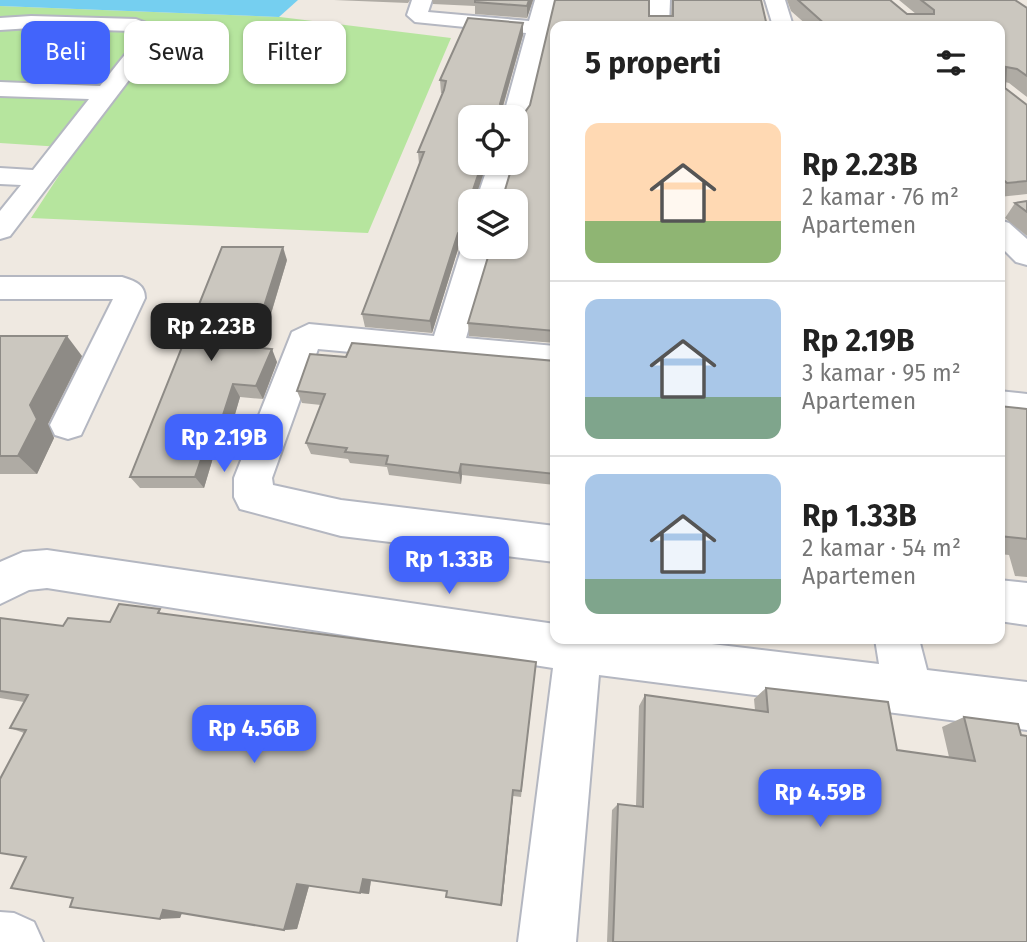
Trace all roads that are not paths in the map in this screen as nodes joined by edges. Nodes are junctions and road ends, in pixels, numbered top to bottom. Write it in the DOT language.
graph roads {
  1 [pos="422,0"];
  2 [pos="545,0"];
  3 [pos="660,0"];
  4 [pos="775,0"];
  5 [pos="659,21"];
  6 [pos="781,21"];
  7 [pos="538,28"];
  8 [pos="5,32"];
  9 [pos="528,75"];
  10 [pos="550,76"];
  11 [pos="0,89"];
  12 [pos="106,93"];
  13 [pos="519,105"];
  14 [pos="0,176"];
  15 [pos="41,178"];
  16 [pos="1005,220"];
  17 [pos="0,230"];
  18 [pos="1027,255"];
  19 [pos="473,259"];
  20 [pos="0,288"];
  21 [pos="447,348"];
  22 [pos="550,358"];
  23 [pos="1005,406"];
  24 [pos="1027,408"];
  25 [pos="68,425"];
  26 [pos="550,543"];
  27 [pos="0,584"];
  28 [pos="1005,601"];
  29 [pos="1027,604"];
  30 [pos="898,644"];
  31 [pos="578,650"];
  32 [pos="908,691"];
  33 [pos="1027,706"];
  34 [pos="0,941"];
  35 [pos="14,942"];
  36 [pos="547,942"];
  1 -- 7 [label="street"];
  2 -- 7 [label="street"];
  3 -- 5 [label="street"];
  4 -- 6 [label="street"];
  7 -- 9 [label="street"];
  8 -- 12 [label="street"];
  9 -- 10 [label="street"];
  9 -- 13 [label="street"];
  11 -- 12 [label="street"];
  12 -- 15 [label="street"];
  14 -- 15 [label="street"];
  15 -- 17 [label="street"];
  16 -- 18 [label="street"];
  19 -- 21 [label="street"];
  20 -- 25 [label="street"];
  21 -- 22 [label="street"];
  21 -- 26 [label="street"];
  23 -- 24 [label="street"];
  27 -- 31 [label="street"];
  28 -- 29 [label="street"];
  30 -- 32 [label="street"];
  31 -- 32 [label="street"];
  31 -- 36 [label="street"];
  32 -- 33 [label="street"];
  34 -- 35 [label="street"];
}
